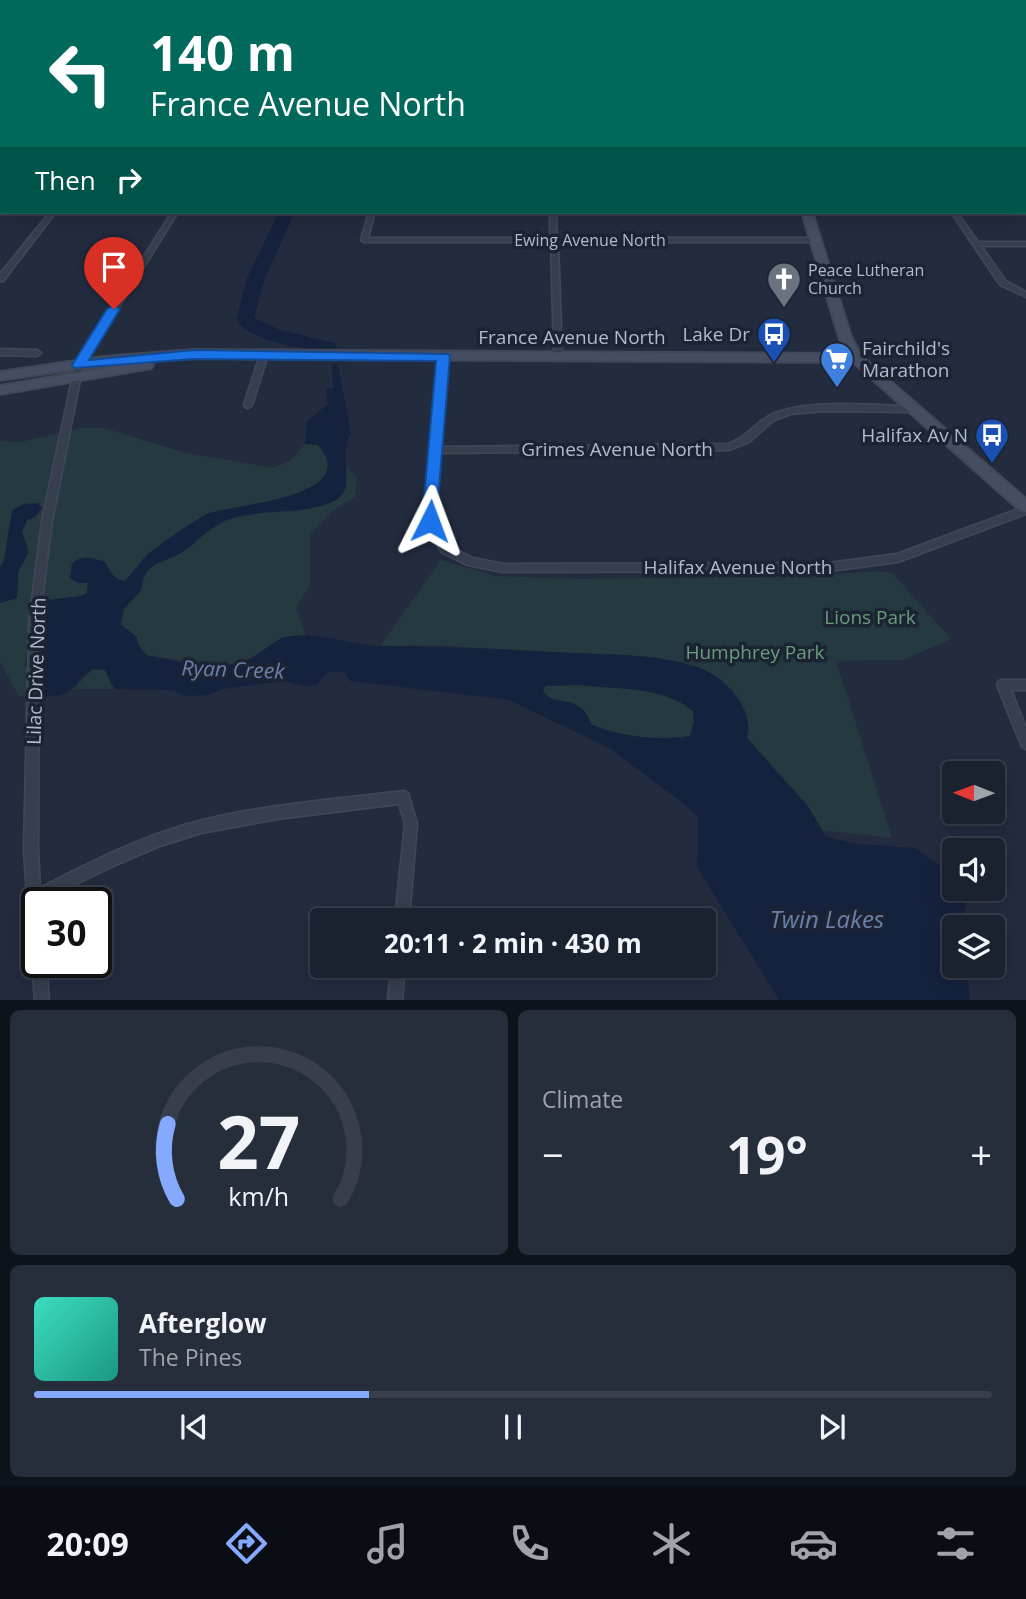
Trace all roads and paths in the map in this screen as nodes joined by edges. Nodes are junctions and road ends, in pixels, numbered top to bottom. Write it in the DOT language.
graph roads {
  1 [pos="52,214"];
  2 [pos="174,214"];
  3 [pos="371,214"];
  4 [pos="553,214"];
  5 [pos="808,214"];
  6 [pos="955,214"];
  7 [pos="554,240"];
  8 [pos="816,240"];
  9 [pos="977,244"];
  10 [pos="1026,244"];
  11 [pos="0,279"];
  12 [pos="1026,295"];
  13 [pos="0,352"];
  14 [pos="37,353"];
  15 [pos="264,355"];
  16 [pos="443,356"];
  17 [pos="558,356"];
  18 [pos="856,358"];
  19 [pos="77,371"];
  20 [pos="0,376"];
  21 [pos="0,390"];
  22 [pos="248,405"];
  23 [pos="913,410"];
  24 [pos="436,450"];
  25 [pos="1026,509"];
  26 [pos="1026,685"];
  27 [pos="1026,743"];
  28 [pos="33,887"];
  29 [pos="56,887"];
  30 [pos="403,908"];
  31 [pos="40,978"];
  32 [pos="397,978"];
  33 [pos="42,1000"];
  34 [pos="395,1000"];
  1 -- 11 [label="street"];
  2 -- 19 [label="street"];
  3 -- 7 [label="street, Ewing Avenue North"];
  4 -- 7 [label="street"];
  5 -- 8 [label="street"];
  6 -- 9 [label="street"];
  7 -- 8 [label="street, Ewing Avenue North"];
  7 -- 17 [label="street"];
  8 -- 18 [label="street"];
  9 -- 10 [label="street"];
  9 -- 12 [label="street"];
  13 -- 14 [label="street"];
  15 -- 16 [label="street, France Avenue North"];
  15 -- 19 [label="street, France Avenue North"];
  15 -- 22 [label="street"];
  16 -- 17 [label="street, France Avenue North"];
  16 -- 24 [label="street"];
  17 -- 18 [label="street, France Avenue North"];
  18 -- 23 [label="street"];
  19 -- 20 [label="street, France Avenue North"];
  19 -- 21 [label="street, France Avenue North"];
  19 -- 28 [label="street, Lilac Drive North"];
  23 -- 24 [label="street, Grimes Avenue North"];
  23 -- 25 [label="street"];
  24 -- 25 [label="street, Halifax Avenue North"];
  26 -- 27 [label="street"];
  29 -- 30 [label="street"];
  31 -- 33 [label="street"];
  32 -- 34 [label="street"];
}
